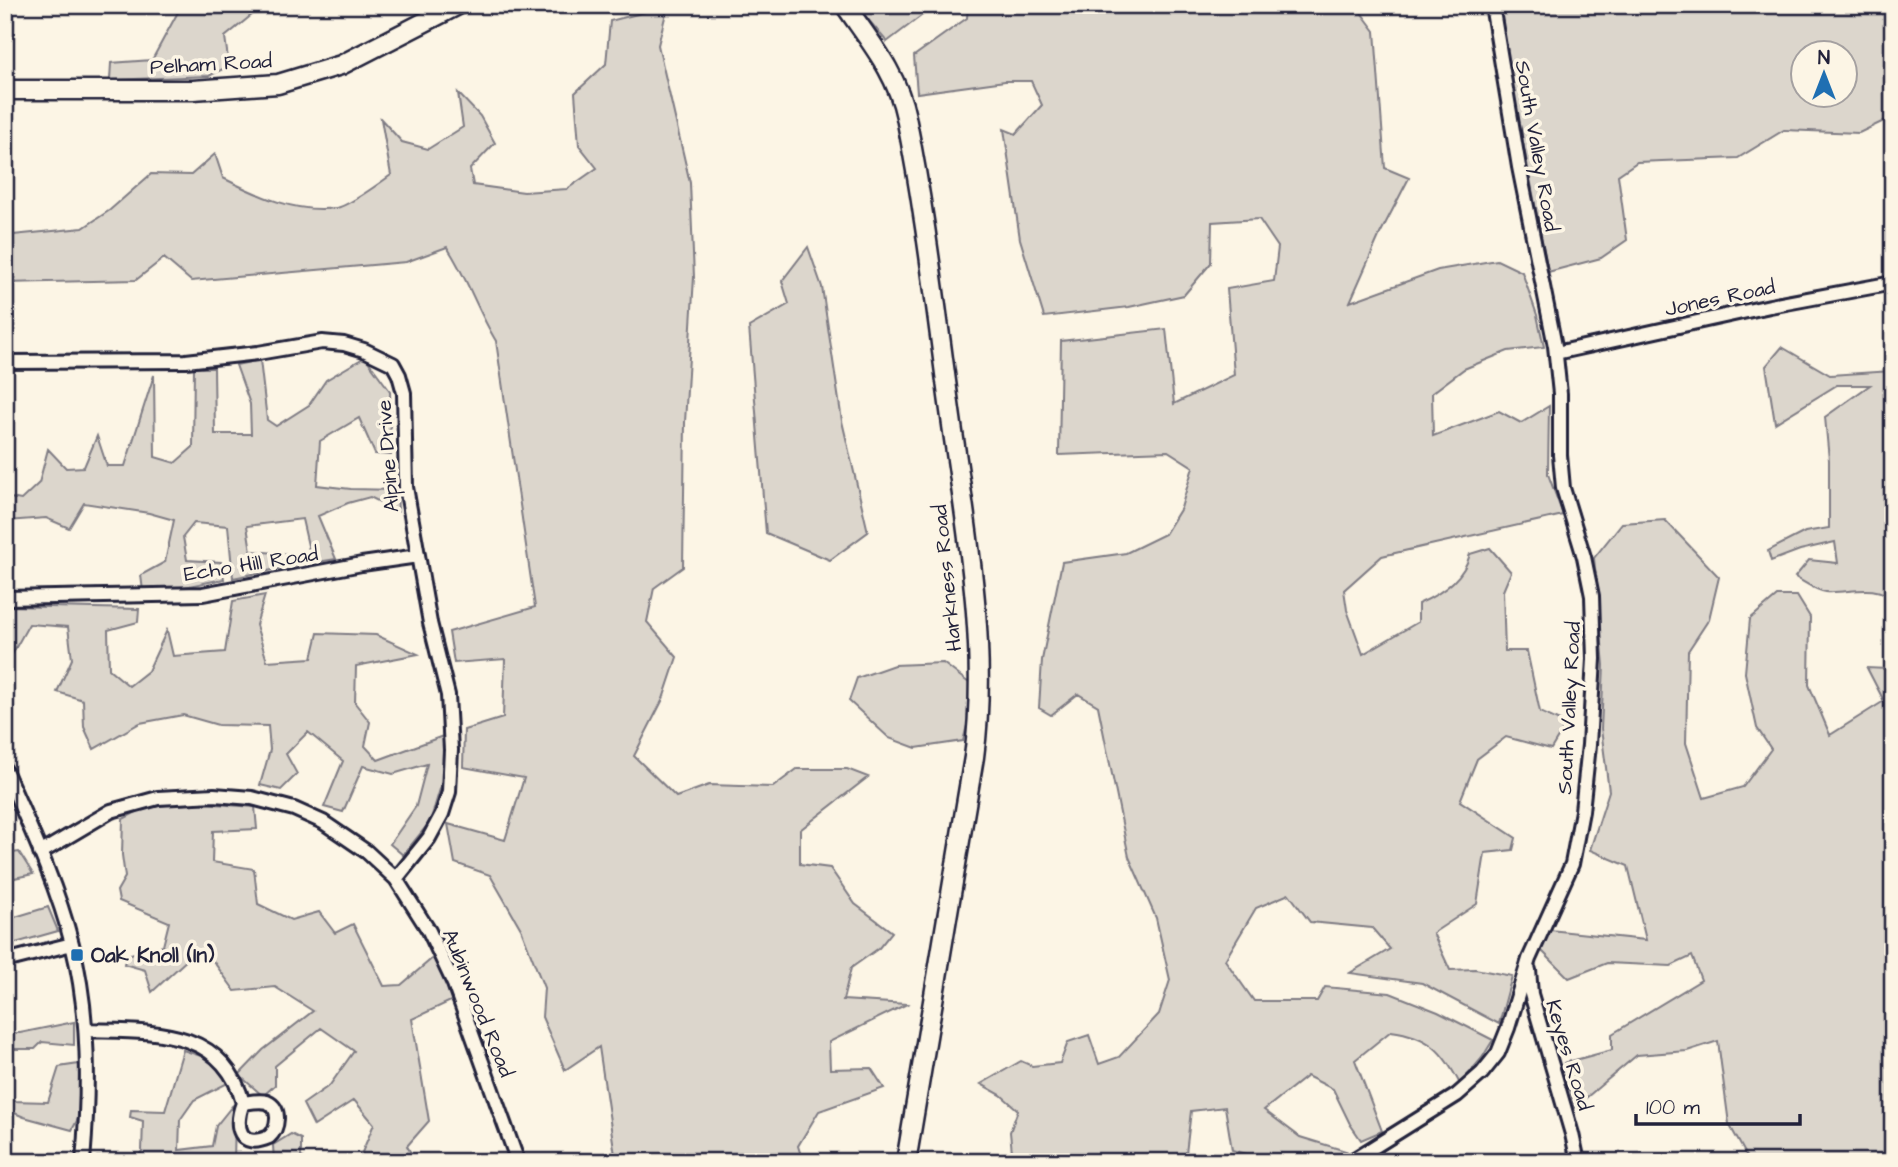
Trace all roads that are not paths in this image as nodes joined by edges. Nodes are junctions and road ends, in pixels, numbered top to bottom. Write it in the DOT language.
graph roads {
  1 [pos="845,5"];
  2 [pos="1492,5"];
  3 [pos="452,8"];
  4 [pos="5,90"];
  5 [pos="1893,283"];
  6 [pos="1556,353"];
  7 [pos="5,362"];
  8 [pos="418,556"];
  9 [pos="5,598"];
  10 [pos="5,770"];
  11 [pos="40,853"];
  12 [pos="396,878"];
  13 [pos="72,944"];
  14 [pos="1529,959"];
  15 [pos="5,961"];
  16 [pos="86,1030"];
  17 [pos="243,1103"];
  18 [pos="83,1162"];
  19 [pos="518,1162"];
  20 [pos="906,1162"];
  21 [pos="1350,1162"];
  22 [pos="1578,1162"];
  1 -- 20 [label="main road, Harkness Road"];
  2 -- 6 [label="street, South Valley Road"];
  3 -- 4 [label="main road, Pelham Road"];
  5 -- 6 [label="street, Jones Road"];
  6 -- 14 [label="street, South Valley Road"];
  7 -- 8 [label="street, Alpine Drive"];
  8 -- 9 [label="street, Echo Hill Road"];
  8 -- 12 [label="street, Alpine Drive"];
  10 -- 11 [label="street"];
  11 -- 12 [label="street, Aubinwood Road"];
  11 -- 13 [label="street"];
  12 -- 19 [label="street, Aubinwood Road"];
  13 -- 15 [label="street"];
  13 -- 16 [label="street"];
  14 -- 21 [label="street, South Valley Road"];
  14 -- 22 [label="street, Keyes Road"];
  16 -- 17 [label="street"];
  16 -- 18 [label="street"];
}
